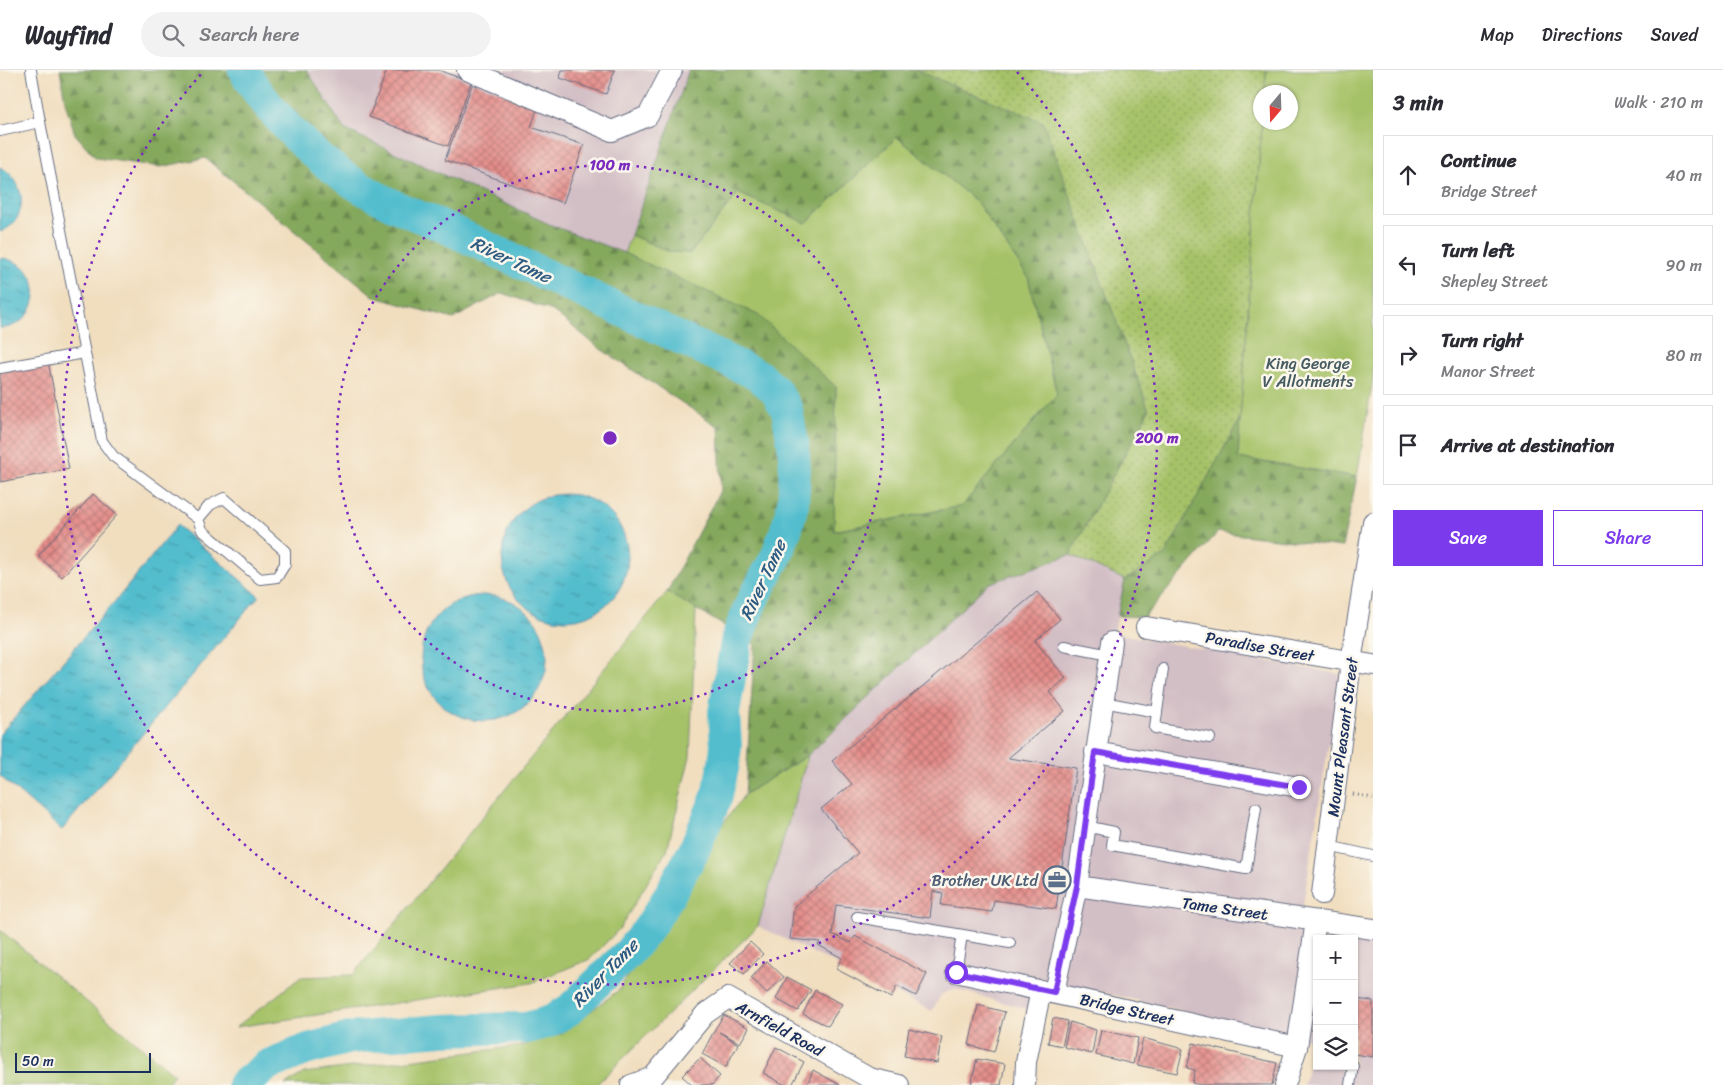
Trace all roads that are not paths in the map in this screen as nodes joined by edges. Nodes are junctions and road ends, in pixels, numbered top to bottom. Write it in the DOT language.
graph roads {
  1 [pos="31,70"];
  2 [pos="467,70"];
  3 [pos="672,70"];
  4 [pos="40,122"];
  5 [pos="0,131"];
  6 [pos="85,353"];
  7 [pos="0,368"];
  8 [pos="198,519"];
  9 [pos="1373,522"];
  10 [pos="1146,627"];
  11 [pos="1064,646"];
  12 [pos="1111,649"];
  13 [pos="1351,662"];
  14 [pos="1373,665"];
  15 [pos="1163,669"];
  16 [pos="1103,702"];
  17 [pos="1157,712"];
  18 [pos="1210,738"];
  19 [pos="1095,752"];
  20 [pos="1299,787"];
  21 [pos="1256,808"];
  22 [pos="1085,826"];
  23 [pos="1328,846"];
  24 [pos="1373,856"];
  25 [pos="1077,886"];
  26 [pos="1322,894"];
  27 [pos="857,916"];
  28 [pos="1316,921"];
  29 [pos="1373,928"];
  30 [pos="962,935"];
  31 [pos="1010,943"];
  32 [pos="956,972"];
  33 [pos="1047,991"];
  34 [pos="1297,1047"];
  35 [pos="1352,1070"];
  36 [pos="867,1081"];
  37 [pos="1029,1084"];
  38 [pos="631,1085"];
  39 [pos="898,1085"];
  40 [pos="1285,1085"];
  41 [pos="1350,1085"];
  1 -- 4 [label="lane"];
  2 -- 3 [label="street"];
  4 -- 5 [label="lane"];
  4 -- 6 [label="lane"];
  6 -- 7 [label="lane"];
  6 -- 8 [label="lane"];
  8 -- 8 [label="lane"];
  9 -- 13 [label="street, Mount Pleasant Street"];
  10 -- 13 [label="street, Paradise Street"];
  11 -- 12 [label="lane"];
  12 -- 16 [label="street"];
  13 -- 14 [label="street, Paradise Street"];
  13 -- 23 [label="street, Mount Pleasant Street"];
  15 -- 17 [label="lane"];
  16 -- 17 [label="lane"];
  16 -- 19 [label="street"];
  17 -- 18 [label="lane"];
  19 -- 20 [label="street"];
  19 -- 22 [label="street"];
  21 -- 22 [label="lane"];
  22 -- 25 [label="street"];
  23 -- 24 [label="lane"];
  23 -- 26 [label="street, Mount Pleasant Street"];
  25 -- 28 [label="street, Tame Street"];
  25 -- 33 [label="street"];
  27 -- 30 [label="lane"];
  28 -- 29 [label="street, Tame Street"];
  28 -- 34 [label="street"];
  30 -- 31 [label="lane"];
  30 -- 32 [label="lane"];
  32 -- 33 [label="street, Bridge Street"];
  33 -- 34 [label="street, Bridge Street"];
  33 -- 37 [label="street"];
  34 -- 40 [label="street"];
  35 -- 41 [label="lane"];
  36 -- 38 [label="street, Arnfield Road"];
  36 -- 39 [label="street, Arnfield Road"];
}
